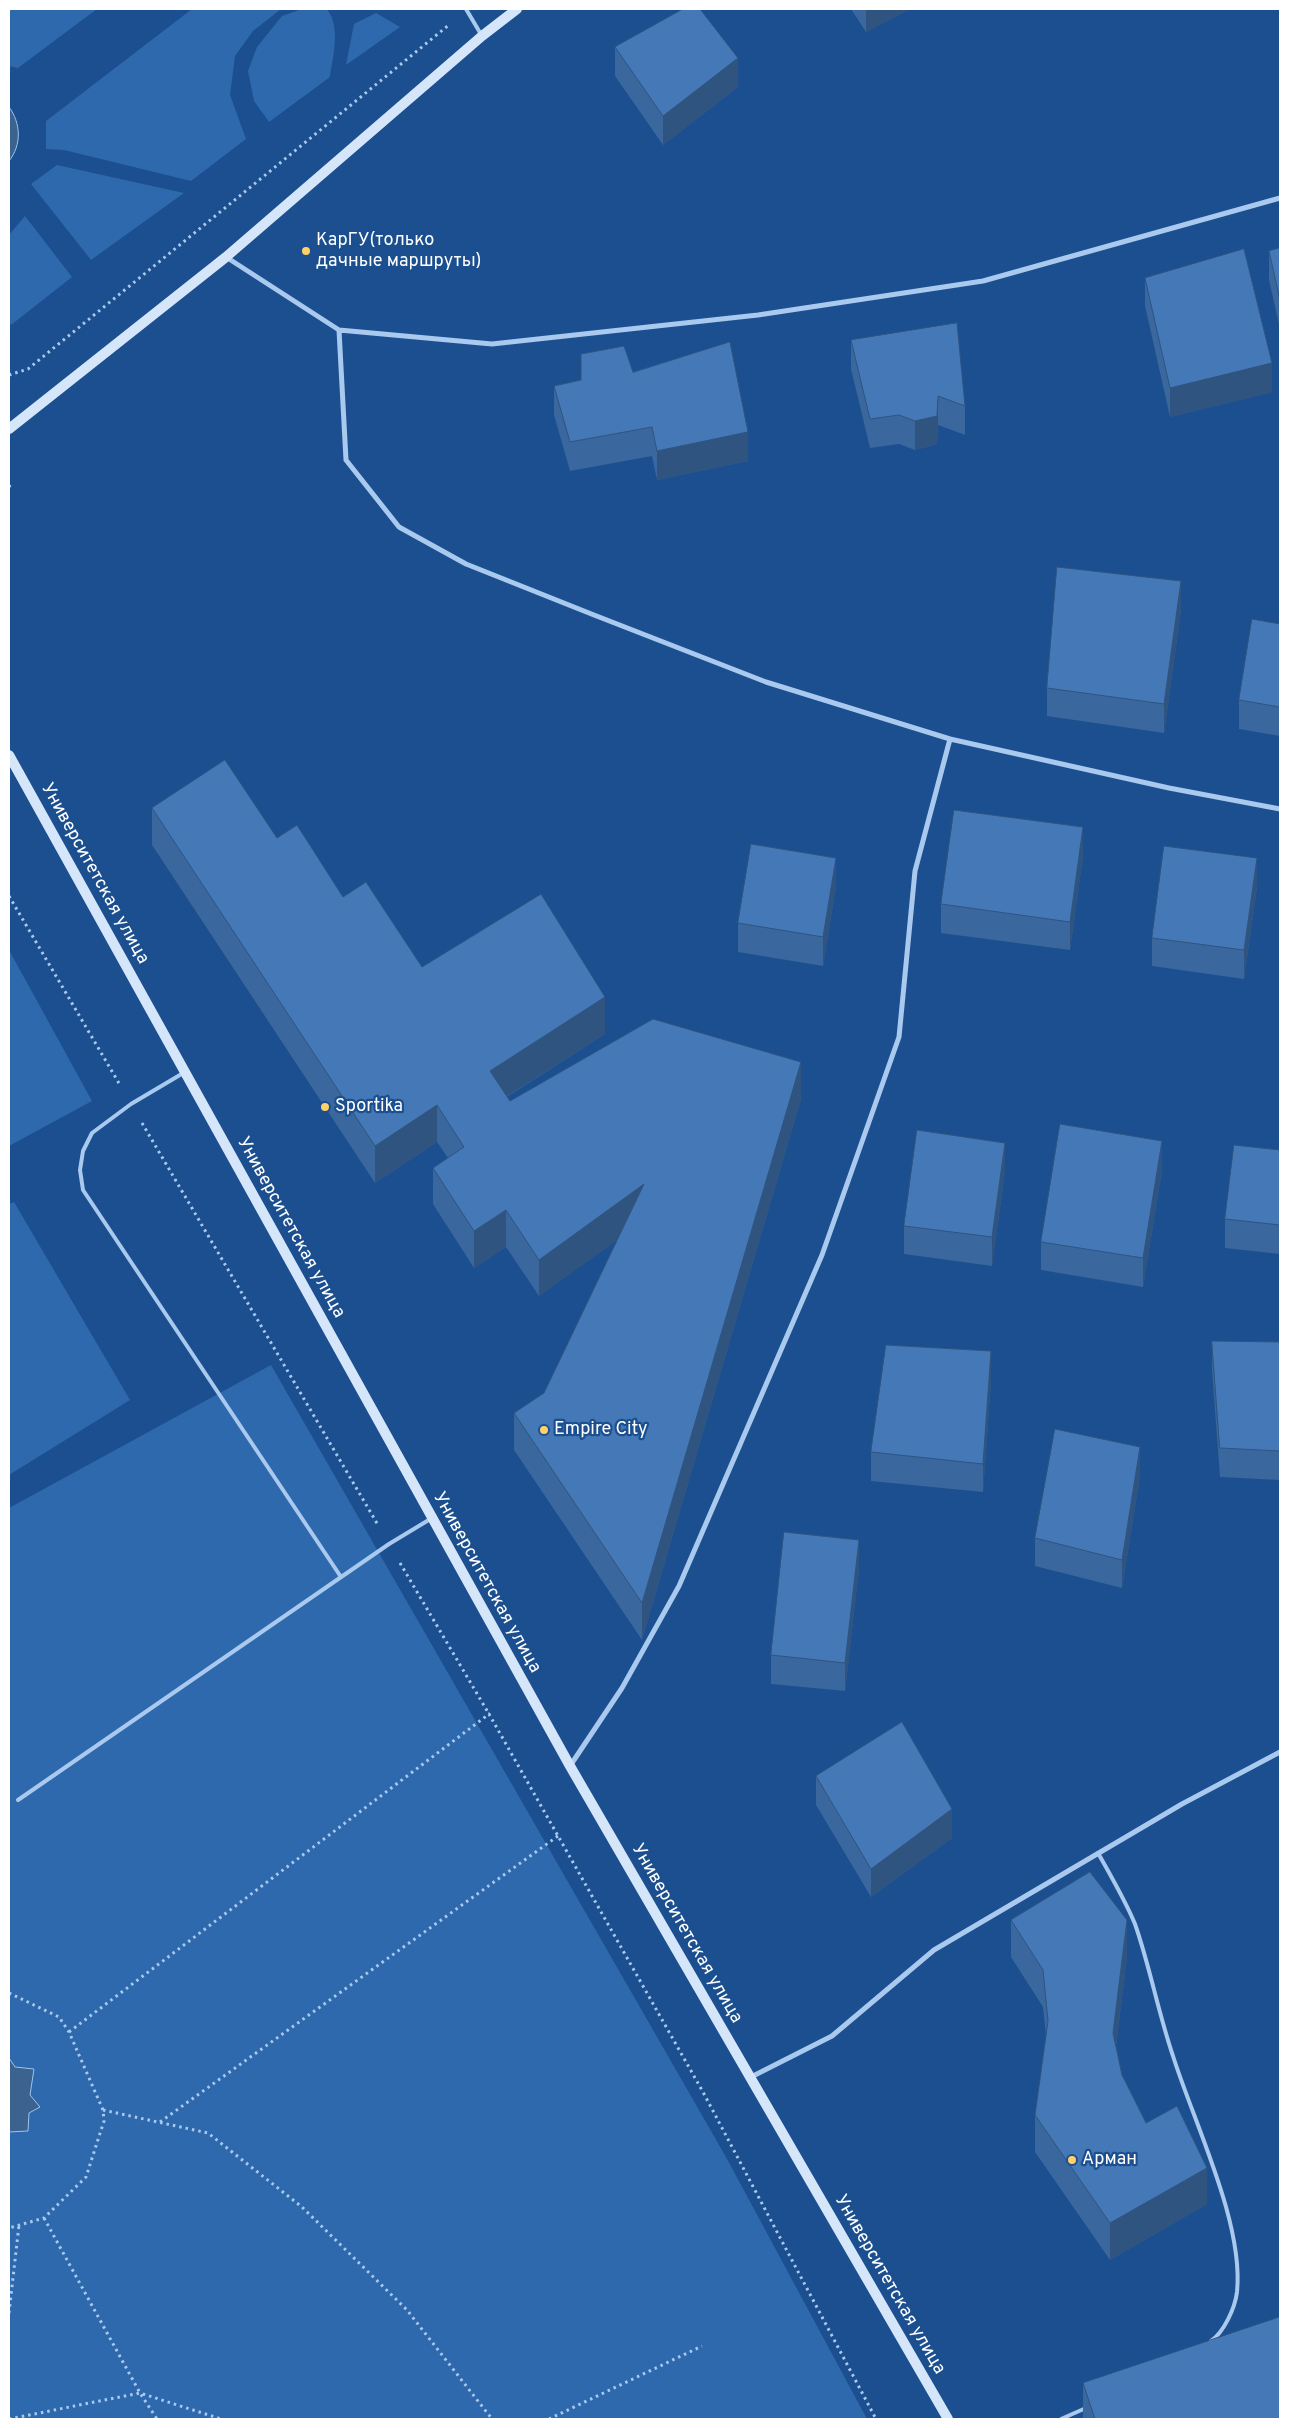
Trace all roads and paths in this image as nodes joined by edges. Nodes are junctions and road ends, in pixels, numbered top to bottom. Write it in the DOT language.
graph roads {
  1 [pos="517,9"];
  2 [pos="466,10"];
  3 [pos="482,36"];
  4 [pos="1280,198"];
  5 [pos="226,257"];
  6 [pos="339,330"];
  7 [pos="9,376"];
  8 [pos="9,429"];
  9 [pos="11,483"];
  10 [pos="9,487"];
  11 [pos="950,739"];
  12 [pos="9,755"];
  13 [pos="1280,809"];
  14 [pos="9,896"];
  15 [pos="185,1072"];
  16 [pos="132,1104"];
  17 [pos="432,1518"];
  18 [pos="389,1544"];
  19 [pos="341,1576"];
  20 [pos="489,1714"];
  21 [pos="1280,1752"];
  22 [pos="570,1766"];
  23 [pos="18,1800"];
  24 [pos="558,1836"];
  25 [pos="1098,1853"];
  26 [pos="9,1993"];
  27 [pos="69,2032"];
  28 [pos="751,2077"];
  29 [pos="103,2110"];
  30 [pos="159,2122"];
  31 [pos="44,2218"];
  32 [pos="19,2225"];
  33 [pos="9,2228"];
  34 [pos="9,2314"];
  35 [pos="1209,2342"];
  36 [pos="702,2346"];
  37 [pos="140,2393"];
  38 [pos="1088,2406"];
  39 [pos="9,2419"];
  40 [pos="157,2419"];
  41 [pos="221,2419"];
  42 [pos="492,2419"];
  43 [pos="549,2419"];
  44 [pos="876,2419"];
  45 [pos="948,2419"];
  46 [pos="1062,2419"];
  1 -- 3 [label="main road"];
  2 -- 3 [label="lane"];
  2 -- 7 [label="path"];
  3 -- 5 [label="main road"];
  4 -- 6 [label="street"];
  5 -- 6 [label="street"];
  5 -- 8 [label="main road"];
  6 -- 11 [label="street"];
  9 -- 10 [label="path"];
  11 -- 13 [label="street"];
  11 -- 22 [label="street"];
  12 -- 15 [label="main road, Университетская улица"];
  14 -- 16 [label="path"];
  15 -- 16 [label="lane"];
  15 -- 17 [label="main road, Университетская улица"];
  16 -- 18 [label="path"];
  16 -- 19 [label="lane"];
  17 -- 18 [label="lane"];
  17 -- 22 [label="main road, Университетская улица"];
  18 -- 19 [label="lane"];
  18 -- 20 [label="path"];
  19 -- 23 [label="lane"];
  20 -- 24 [label="path"];
  20 -- 27 [label="path"];
  21 -- 25 [label="street"];
  22 -- 28 [label="main road, Университетская улица"];
  24 -- 30 [label="path"];
  24 -- 44 [label="path"];
  25 -- 28 [label="street"];
  25 -- 35 [label="lane"];
  26 -- 27 [label="path"];
  27 -- 29 [label="path"];
  28 -- 45 [label="main road, Университетская улица"];
  29 -- 30 [label="path"];
  29 -- 31 [label="path"];
  30 -- 42 [label="path"];
  31 -- 32 [label="path"];
  31 -- 37 [label="path"];
  32 -- 33 [label="path"];
  32 -- 34 [label="path"];
  36 -- 43 [label="path"];
  37 -- 39 [label="path"];
  37 -- 40 [label="path"];
  37 -- 41 [label="path"];
  38 -- 46 [label="lane"];
}
